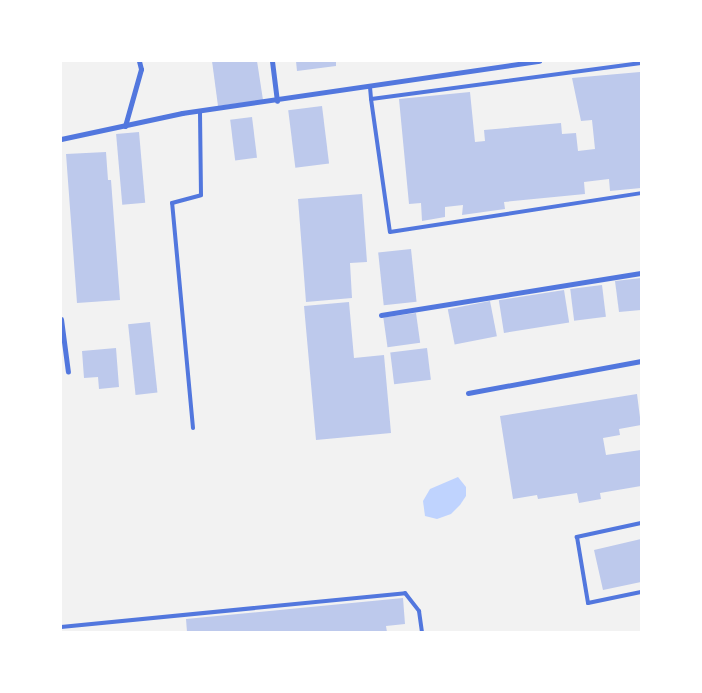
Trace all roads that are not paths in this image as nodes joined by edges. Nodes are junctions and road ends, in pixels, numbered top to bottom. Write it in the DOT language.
graph roads {
  1 [pos="139,61"];
  2 [pos="272,61"];
  3 [pos="539,61"];
  4 [pos="641,63"];
  5 [pos="370,87"];
  6 [pos="371,99"];
  7 [pos="277,101"];
  8 [pos="200,111"];
  9 [pos="125,126"];
  10 [pos="61,140"];
  11 [pos="641,193"];
  12 [pos="641,272"];
  13 [pos="382,315"];
  14 [pos="61,319"];
  15 [pos="641,361"];
  16 [pos="68,372"];
  17 [pos="468,393"];
  18 [pos="192,428"];
  19 [pos="641,523"];
  20 [pos="641,592"];
  21 [pos="61,627"];
  22 [pos="422,632"];
  1 -- 9 [label="street"];
  2 -- 7 [label="street"];
  3 -- 5 [label="street"];
  4 -- 6 [label="lane"];
  5 -- 6 [label="lane"];
  5 -- 7 [label="street"];
  6 -- 11 [label="lane"];
  7 -- 8 [label="street"];
  8 -- 9 [label="street"];
  8 -- 18 [label="lane"];
  9 -- 10 [label="street"];
  12 -- 13 [label="street"];
  14 -- 16 [label="street"];
  15 -- 17 [label="street"];
  19 -- 20 [label="lane"];
  21 -- 22 [label="lane"];
}
